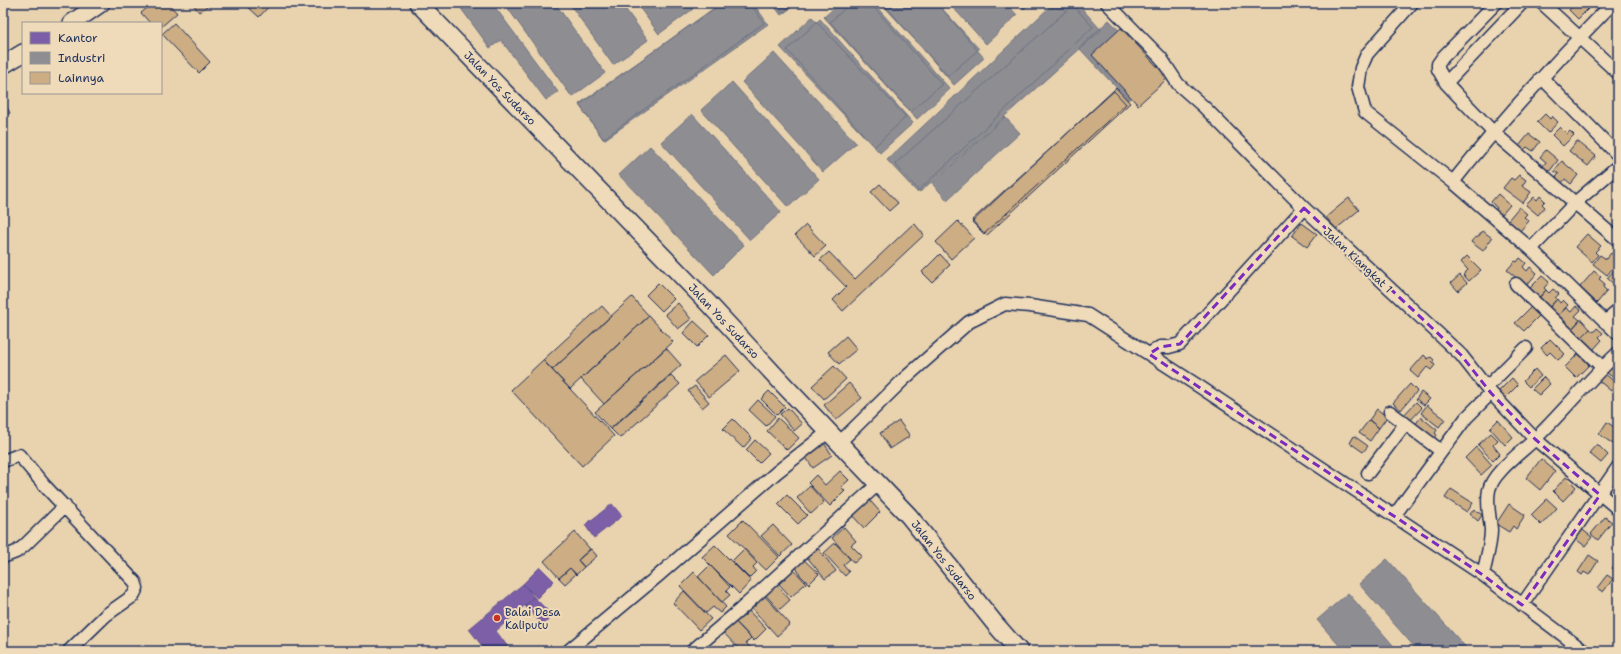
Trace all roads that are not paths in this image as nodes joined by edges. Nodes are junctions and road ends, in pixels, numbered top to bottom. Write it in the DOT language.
graph roads {
  1 [pos="101,3"];
  2 [pos="418,3"];
  3 [pos="1107,3"];
  4 [pos="1412,3"];
  5 [pos="1496,3"];
  6 [pos="1522,3"];
  7 [pos="1542,3"];
  8 [pos="1613,3"];
  9 [pos="73,22"];
  10 [pos="1580,37"];
  11 [pos="22,54"];
  12 [pos="3,65"];
  13 [pos="1618,73"];
  14 [pos="1542,78"];
  15 [pos="1446,83"];
  16 [pos="1493,132"];
  17 [pos="1618,155"];
  18 [pos="1618,166"];
  19 [pos="1453,182"];
  20 [pos="1576,202"];
  21 [pos="1304,208"];
  22 [pos="1615,232"];
  23 [pos="1531,249"];
  24 [pos="1516,284"];
  25 [pos="1618,311"];
  26 [pos="1605,322"];
  27 [pos="1618,334"];
  28 [pos="1526,348"];
  29 [pos="1618,353"];
  30 [pos="1149,354"];
  31 [pos="1602,368"];
  32 [pos="1489,390"];
  33 [pos="1390,412"];
  34 [pos="1405,424"];
  35 [pos="834,437"];
  36 [pos="1536,438"];
  37 [pos="1441,451"];
  38 [pos="3,461"];
  39 [pos="1618,467"];
  40 [pos="1368,473"];
  41 [pos="878,484"];
  42 [pos="1600,495"];
  43 [pos="64,506"];
  44 [pos="1618,509"];
  45 [pos="1394,516"];
  46 [pos="3,557"];
  47 [pos="1483,575"];
  48 [pos="1522,604"];
  49 [pos="574,649"];
  50 [pos="69,651"];
  51 [pos="692,651"];
  52 [pos="1019,651"];
  53 [pos="1584,651"];
  1 -- 9 [label="street"];
  2 -- 35 [label="street, Jalan Yos Sudarso"];
  3 -- 21 [label="street, Jalan Kiangkat 1"];
  4 -- 19 [label="street"];
  5 -- 15 [label="street"];
  6 -- 15 [label="street"];
  7 -- 10 [label="street"];
  8 -- 10 [label="street"];
  10 -- 13 [label="street"];
  10 -- 14 [label="street"];
  11 -- 12 [label="street"];
  14 -- 16 [label="street"];
  14 -- 17 [label="street"];
  15 -- 16 [label="street"];
  16 -- 19 [label="street"];
  16 -- 20 [label="street"];
  18 -- 20 [label="street"];
  19 -- 23 [label="street"];
  20 -- 22 [label="street"];
  20 -- 23 [label="street"];
  21 -- 30 [label="street"];
  21 -- 32 [label="street, Jalan Kiangkat 1"];
  23 -- 26 [label="street"];
  24 -- 31 [label="street"];
  25 -- 26 [label="street"];
  26 -- 27 [label="street"];
  28 -- 32 [label="street"];
  29 -- 31 [label="street"];
  30 -- 35 [label="street"];
  30 -- 45 [label="street"];
  31 -- 36 [label="street"];
  32 -- 36 [label="street, Jalan Kiangkat 1"];
  32 -- 37 [label="street"];
  33 -- 34 [label="street"];
  34 -- 37 [label="street"];
  34 -- 40 [label="street"];
  35 -- 41 [label="street, Jalan Yos Sudarso"];
  35 -- 49 [label="street"];
  36 -- 42 [label="street, Jalan Kiangkat 1"];
  36 -- 47 [label="street"];
  37 -- 45 [label="street"];
  38 -- 43 [label="street"];
  39 -- 42 [label="street"];
  41 -- 51 [label="street"];
  41 -- 52 [label="street, Jalan Yos Sudarso"];
  42 -- 44 [label="street, Jalan Kiangkat 1"];
  42 -- 48 [label="street"];
  43 -- 46 [label="street"];
  43 -- 50 [label="street"];
  45 -- 47 [label="street"];
  47 -- 48 [label="street"];
  48 -- 53 [label="street"];
}
